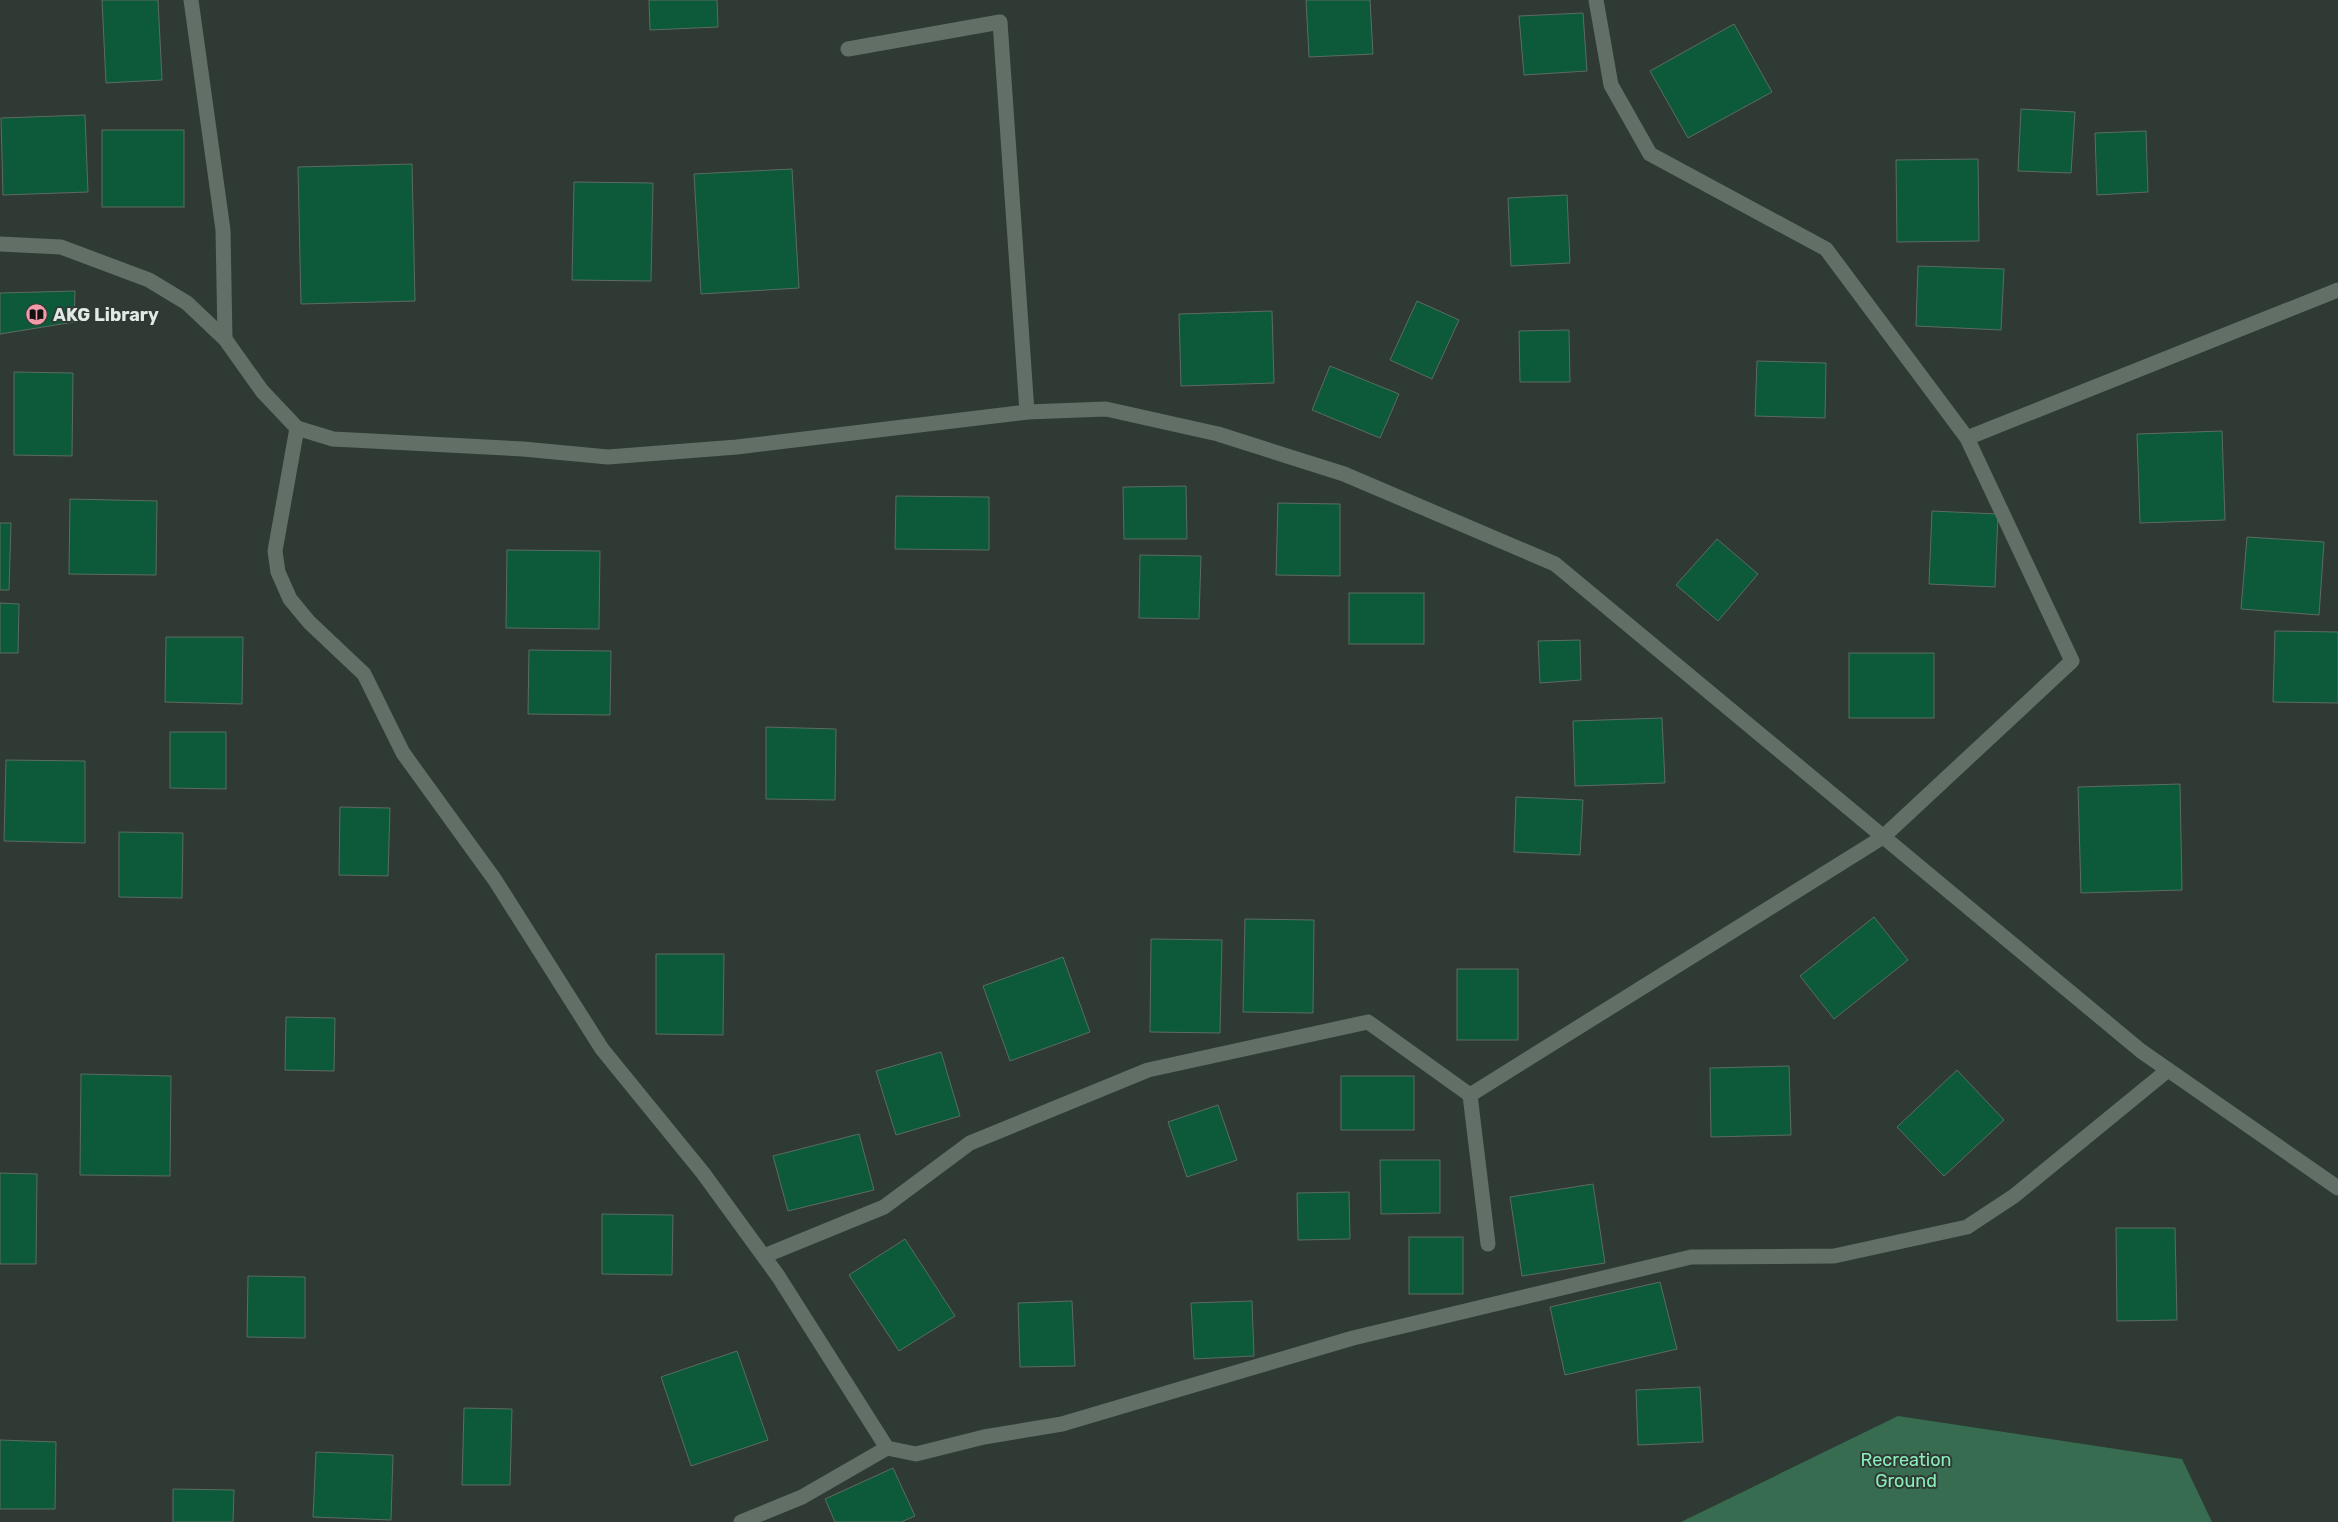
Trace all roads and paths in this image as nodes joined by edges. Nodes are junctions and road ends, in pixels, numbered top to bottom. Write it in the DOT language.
graph roads {
  1 [pos="191,0"];
  2 [pos="1596,0"];
  3 [pos="848,49"];
  4 [pos="0,244"];
  5 [pos="2338,290"];
  6 [pos="225,338"];
  7 [pos="1027,412"];
  8 [pos="297,428"];
  9 [pos="1967,438"];
  10 [pos="1882,837"];
  11 [pos="2168,1070"];
  12 [pos="1470,1095"];
  13 [pos="2338,1188"];
  14 [pos="1488,1244"];
  15 [pos="764,1256"];
  16 [pos="887,1448"];
  17 [pos="741,1522"];
  1 -- 6 [label="street"];
  2 -- 9 [label="street"];
  3 -- 7 [label="street"];
  4 -- 6 [label="street"];
  5 -- 9 [label="street"];
  6 -- 8 [label="street"];
  7 -- 8 [label="street"];
  7 -- 10 [label="street"];
  8 -- 15 [label="street"];
  9 -- 10 [label="street"];
  10 -- 11 [label="street"];
  10 -- 12 [label="street"];
  11 -- 13 [label="street"];
  11 -- 16 [label="street"];
  12 -- 14 [label="street"];
  12 -- 15 [label="street"];
  15 -- 16 [label="street"];
  16 -- 17 [label="street"];
}
